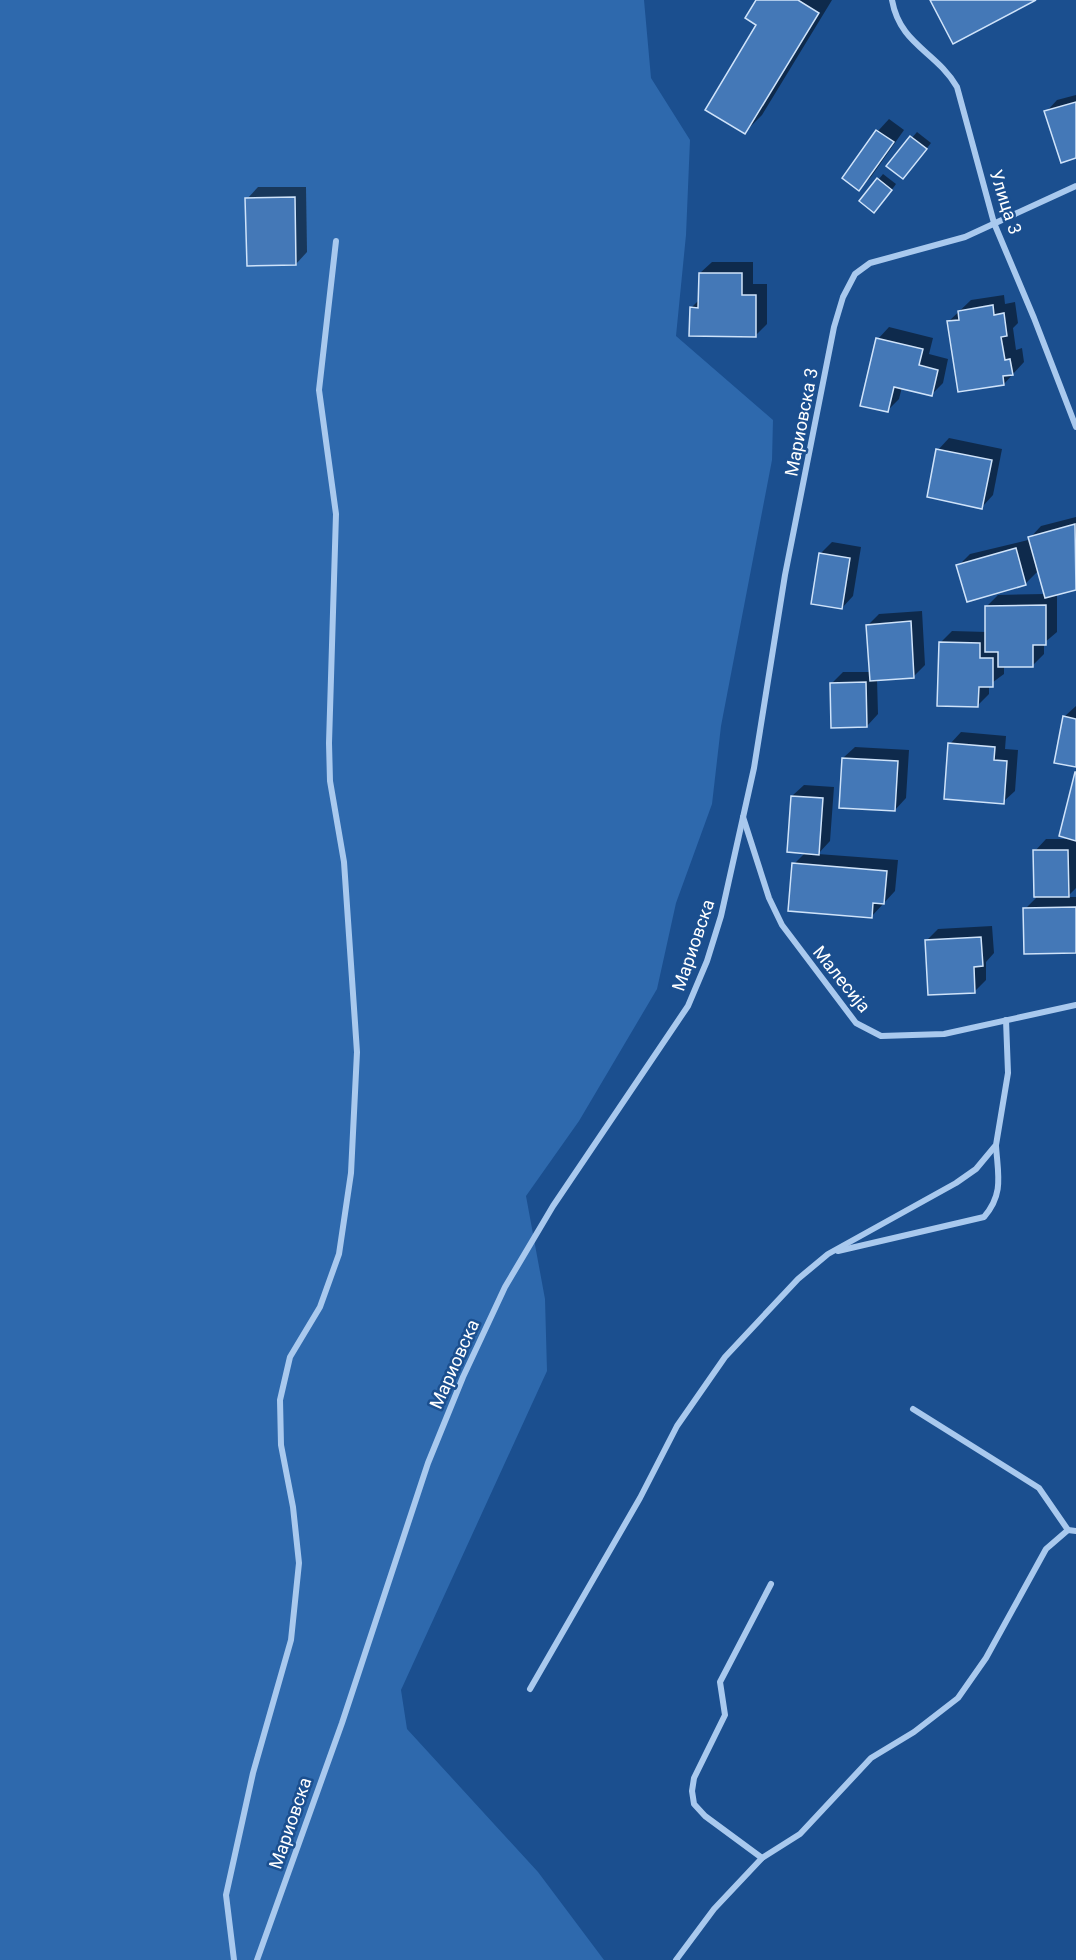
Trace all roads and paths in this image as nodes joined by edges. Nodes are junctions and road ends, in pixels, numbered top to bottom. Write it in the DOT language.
graph roads {
  1 [pos="892,0"];
  2 [pos="1076,186"];
  3 [pos="994,223"];
  4 [pos="336,241"];
  5 [pos="1076,427"];
  6 [pos="743,815"];
  7 [pos="1076,1005"];
  8 [pos="1006,1020"];
  9 [pos="996,1145"];
  10 [pos="828,1254"];
  11 [pos="914,1408"];
  12 [pos="1068,1530"];
  13 [pos="1076,1531"];
  14 [pos="771,1584"];
  15 [pos="530,1689"];
  16 [pos="762,1858"];
  17 [pos="234,1960"];
  18 [pos="257,1960"];
  19 [pos="675,1960"];
  1 -- 3 [label="street, Улица 3"];
  2 -- 3 [label="street, Мариовска 3"];
  3 -- 5 [label="street, Улица 3"];
  3 -- 6 [label="street, Мариовска 3"];
  4 -- 17 [label="street"];
  6 -- 8 [label="street, Малесија"];
  6 -- 18 [label="street, Мариовска"];
  7 -- 8 [label="street, Малесија"];
  8 -- 9 [label="street"];
  9 -- 10 [label="street"];
  9 -- 10 [label="street"];
  10 -- 15 [label="street"];
  11 -- 12 [label="street"];
  12 -- 13 [label="street"];
  12 -- 16 [label="street"];
  14 -- 16 [label="street"];
  16 -- 19 [label="street"];
}
